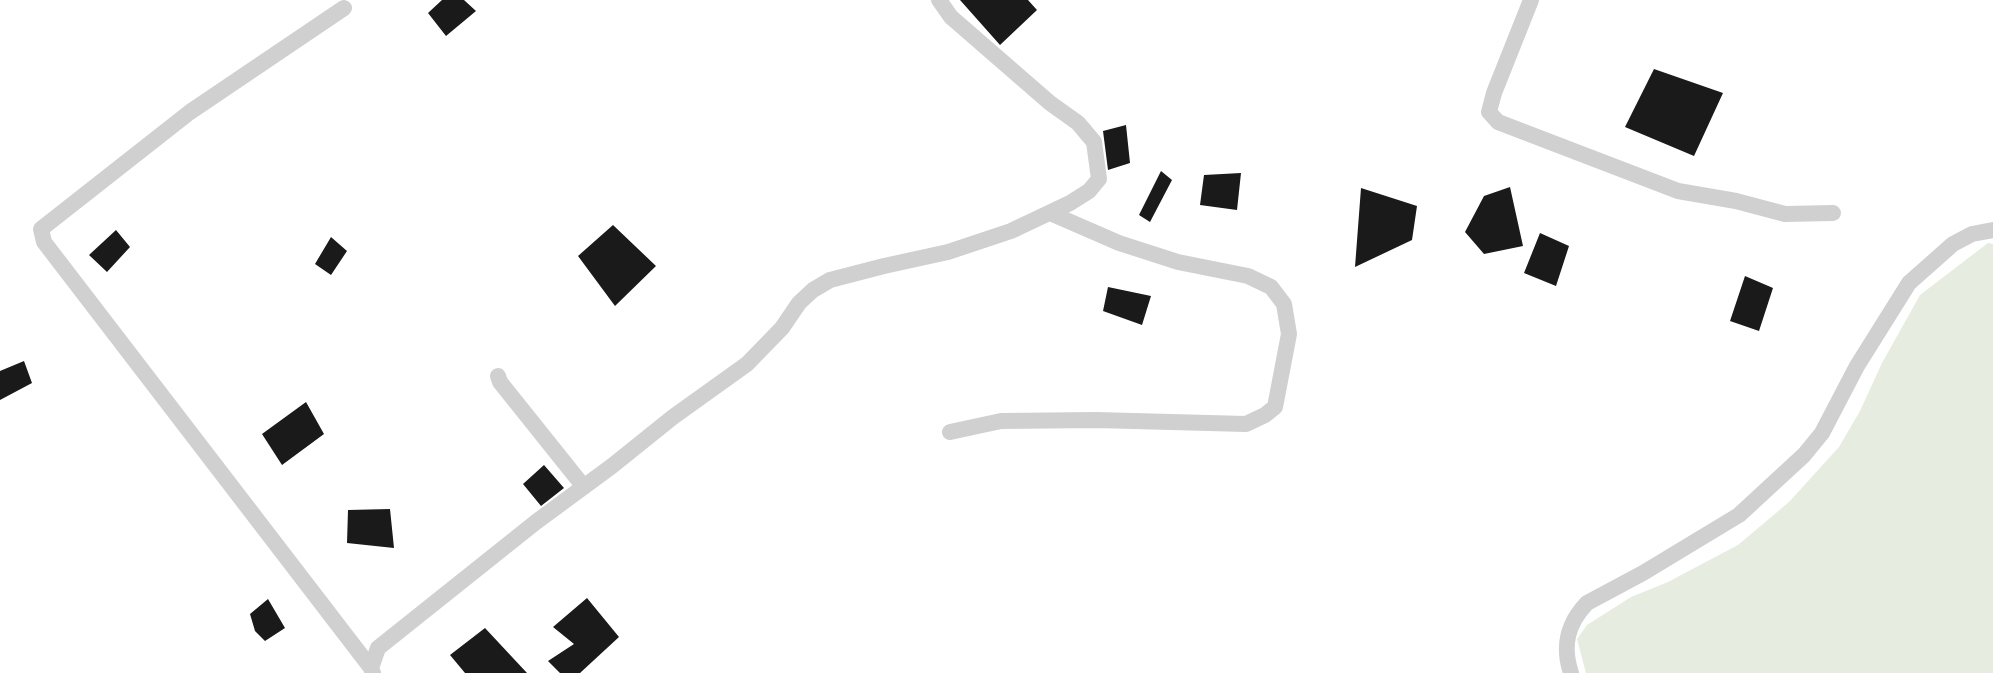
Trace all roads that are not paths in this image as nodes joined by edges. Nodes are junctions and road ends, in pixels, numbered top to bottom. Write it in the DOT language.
graph roads {
  1 [pos="939,0"];
  2 [pos="1531,0"];
  3 [pos="344,8"];
  4 [pos="1050,213"];
  5 [pos="1833,213"];
  6 [pos="1993,230"];
  7 [pos="498,376"];
  8 [pos="950,432"];
  9 [pos="584,487"];
  10 [pos="372,670"];
  11 [pos="1571,673"];
  1 -- 4 [label="street"];
  2 -- 5 [label="street"];
  3 -- 10 [label="street"];
  4 -- 8 [label="street"];
  4 -- 9 [label="street"];
  6 -- 11 [label="street"];
  7 -- 9 [label="street"];
  9 -- 10 [label="street"];
}
